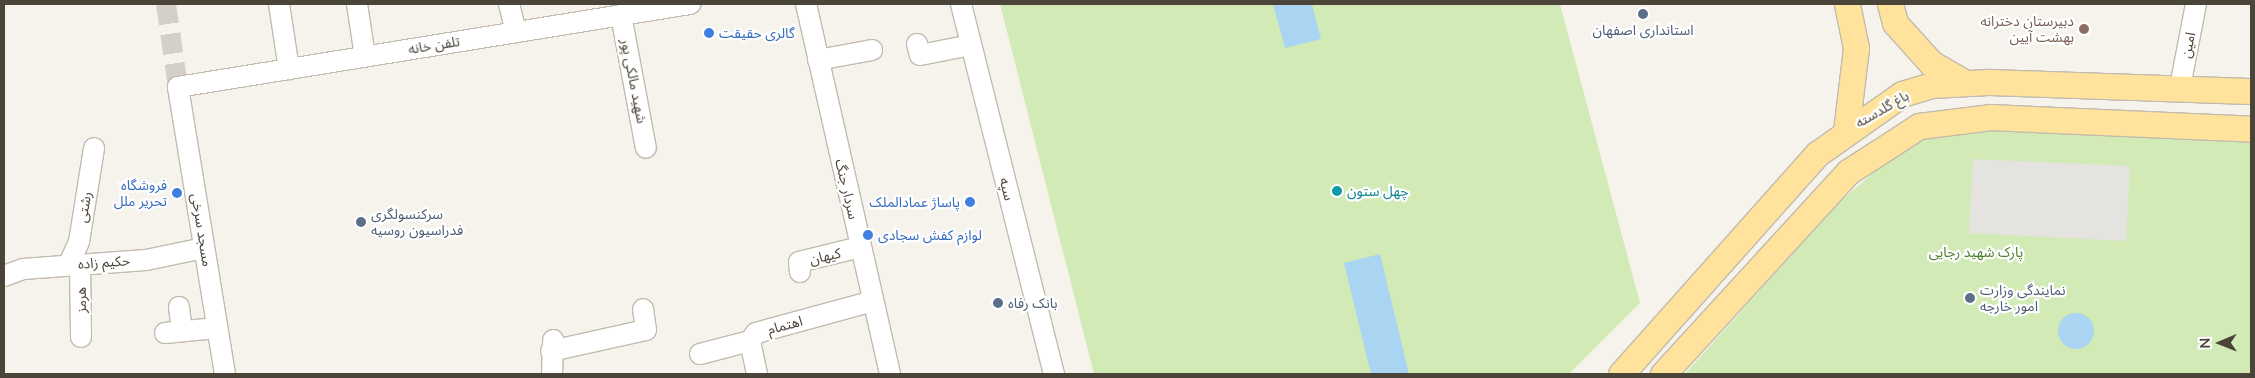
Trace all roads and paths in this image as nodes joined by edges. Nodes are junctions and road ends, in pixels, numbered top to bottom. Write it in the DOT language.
graph roads {
  1 [pos="279,4"];
  2 [pos="356,4"];
  3 [pos="509,4"];
  4 [pos="690,4"];
  5 [pos="806,4"];
  6 [pos="961,4"];
  7 [pos="1847,4"];
  8 [pos="1890,4"];
  9 [pos="2196,4"];
  10 [pos="622,15"];
  11 [pos="516,32"];
  12 [pos="917,44"];
  13 [pos="971,45"];
  14 [pos="872,50"];
  15 [pos="365,56"];
  16 [pos="818,60"];
  17 [pos="289,69"];
  18 [pos="1965,83"];
  19 [pos="178,87"];
  20 [pos="2180,87"];
  21 [pos="2251,92"];
  22 [pos="2251,129"];
  23 [pos="1846,131"];
  24 [pos="94,148"];
  25 [pos="646,148"];
  26 [pos="860,247"];
  27 [pos="204,248"];
  28 [pos="75,264"];
  29 [pos="1715,269"];
  30 [pos="800,272"];
  31 [pos="4,276"];
  32 [pos="1739,290"];
  33 [pos="873,301"];
  34 [pos="179,307"];
  35 [pos="643,309"];
  36 [pos="217,328"];
  37 [pos="81,337"];
  38 [pos="750,341"];
  39 [pos="700,354"];
  40 [pos="225,374"];
  41 [pos="552,374"];
  42 [pos="757,374"];
  43 [pos="890,374"];
  44 [pos="1054,374"];
  45 [pos="1621,374"];
  46 [pos="1663,374"];
  1 -- 17 [label="street"];
  2 -- 15 [label="street"];
  3 -- 11 [label="street"];
  4 -- 10 [label="street, تلفن خانه"];
  5 -- 16 [label="street, سردار جنگ"];
  6 -- 13 [label="street, سپه"];
  7 -- 23 [label="main road"];
  8 -- 18 [label="main road"];
  9 -- 20 [label="street, امین"];
  10 -- 11 [label="street, تلفن خانه"];
  10 -- 25 [label="street, شهید مالکی پور"];
  11 -- 15 [label="street, تلفن خانه"];
  12 -- 13 [label="street"];
  13 -- 44 [label="street, سپه"];
  14 -- 16 [label="street"];
  15 -- 17 [label="street, تلفن خانه"];
  16 -- 26 [label="street, سردار جنگ"];
  17 -- 19 [label="street, تلفن خانه"];
  18 -- 20 [label="main road, باغ گلدسته"];
  18 -- 23 [label="main road, باغ گلدسته"];
  19 -- 27 [label="street, مسجد سرخی"];
  20 -- 21 [label="main road, باغ گلدسته"];
  22 -- 32 [label="main road"];
  23 -- 29 [label="main road, باغ گلدسته"];
  24 -- 28 [label="street, رشتی"];
  26 -- 30 [label="street, کیهان"];
  26 -- 33 [label="street, سردار جنگ"];
  27 -- 28 [label="street, حکیم زاده"];
  27 -- 36 [label="street, مسجد سرخی"];
  28 -- 31 [label="street, حکیم زاده"];
  28 -- 37 [label="street, هرمز"];
  29 -- 32 [label="main road"];
  29 -- 45 [label="main road, باغ گلدسته"];
  32 -- 46 [label="main road"];
  33 -- 38 [label="street, اهتمام"];
  33 -- 43 [label="street, سردار جنگ"];
  34 -- 36 [label="street"];
  35 -- 41 [label="street"];
  36 -- 40 [label="street, مسجد سرخی"];
  38 -- 39 [label="street, اهتمام"];
  38 -- 42 [label="street"];
}
